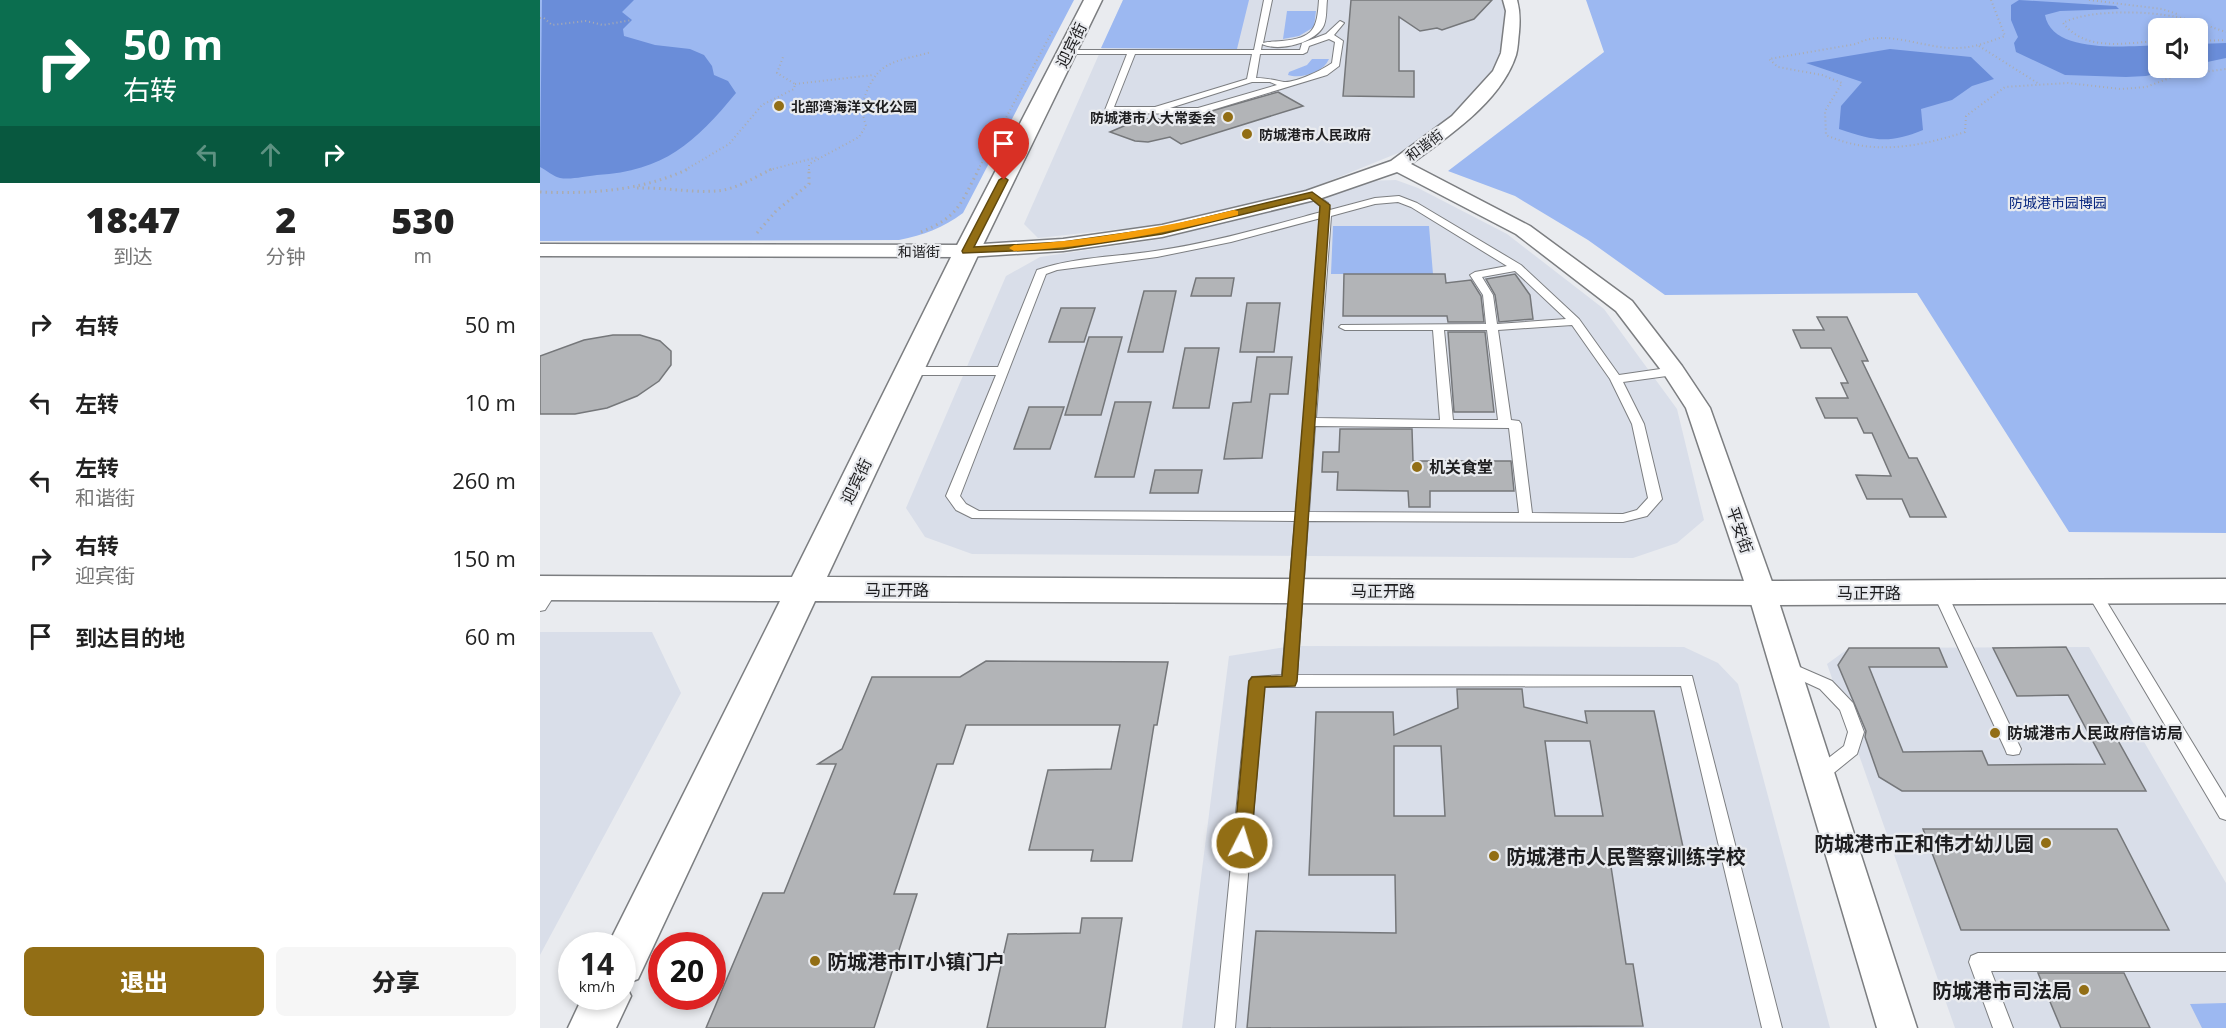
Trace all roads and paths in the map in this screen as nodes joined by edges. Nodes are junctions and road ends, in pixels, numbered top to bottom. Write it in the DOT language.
graph roads {
  1 [pos="1093,0"];
  2 [pos="1268,0"];
  3 [pos="1323,0"];
  4 [pos="1510,0"];
  5 [pos="1991,0"];
  6 [pos="2090,0"];
  7 [pos="540,18"];
  8 [pos="2182,18"];
  9 [pos="2186,18"];
  10 [pos="632,20"];
  11 [pos="1340,23"];
  12 [pos="2208,26"];
  13 [pos="1054,28"];
  14 [pos="2226,32"];
  15 [pos="1329,36"];
  16 [pos="2226,40"];
  17 [pos="2208,41"];
  18 [pos="2148,42"];
  19 [pos="1979,46"];
  20 [pos="1259,49"];
  21 [pos="931,52"];
  22 [pos="1067,52"];
  23 [pos="1132,52"];
  24 [pos="783,57"];
  25 [pos="2226,69"];
  26 [pos="873,75"];
  27 [pos="1251,80"];
  28 [pos="795,84"];
  29 [pos="2040,84"];
  30 [pos="1285,85"];
  31 [pos="1156,110"];
  32 [pos="819,157"];
  33 [pos="1398,165"];
  34 [pos="630,189"];
  35 [pos="540,192"];
  36 [pos="1312,195"];
  37 [pos="956,212"];
  38 [pos="1326,213"];
  39 [pos="753,238"];
  40 [pos="540,250"];
  41 [pos="967,251"];
  42 [pos="1517,267"];
  43 [pos="1575,321"];
  44 [pos="1345,327"];
  45 [pos="1438,327"];
  46 [pos="1492,327"];
  47 [pos="909,371"];
  48 [pos="1003,371"];
  49 [pos="1674,371"];
  50 [pos="1616,379"];
  51 [pos="1310,422"];
  52 [pos="1447,424"];
  53 [pos="1505,424"];
  54 [pos="1303,516"];
  55 [pos="1526,517"];
  56 [pos="804,589"];
  57 [pos="1296,591"];
  58 [pos="2226,591"];
  59 [pos="1762,593"];
  60 [pos="1940,593"];
  61 [pos="2094,593"];
  62 [pos="544,594"];
  63 [pos="1785,666"];
  64 [pos="1289,681"];
  65 [pos="2013,749"];
  66 [pos="1819,775"];
  67 [pos="2226,813"];
  68 [pos="636,935"];
  69 [pos="2226,962"];
  70 [pos="600,1010"];
  71 [pos="592,1028"];
  72 [pos="1225,1028"];
  73 [pos="1772,1028"];
  74 [pos="1897,1028"];
  75 [pos="2003,1028"];
  1 -- 22 [label="main road, 迎宾街"];
  2 -- 20 [label="lane"];
  3 -- 20 [label="lane"];
  4 -- 33 [label="street, 和谐街"];
  5 -- 19 [label="path"];
  6 -- 9 [label="path"];
  7 -- 10 [label="path"];
  8 -- 18 [label="path"];
  11 -- 15 [label="lane"];
  12 -- 14 [label="path"];
  13 -- 37 [label="path"];
  15 -- 20 [label="lane"];
  15 -- 30 [label="lane"];
  16 -- 17 [label="path"];
  19 -- 29 [label="path"];
  19 -- 29 [label="path"];
  20 -- 23 [label="lane"];
  20 -- 27 [label="lane"];
  21 -- 26 [label="path"];
  22 -- 23 [label="lane"];
  22 -- 41 [label="main road, 迎宾街"];
  23 -- 31 [label="lane"];
  24 -- 28 [label="path"];
  25 -- 29 [label="path"];
  26 -- 28 [label="path"];
  26 -- 32 [label="path"];
  27 -- 30 [label="lane"];
  27 -- 31 [label="lane"];
  28 -- 34 [label="path"];
  30 -- 31 [label="lane"];
  32 -- 34 [label="path"];
  32 -- 39 [label="path"];
  33 -- 36 [label="street, 和谐街"];
  33 -- 49 [label="street, 平安街"];
  34 -- 35 [label="path"];
  36 -- 38 [label="lane"];
  36 -- 41 [label="street, 和谐街"];
  38 -- 42 [label="lane"];
  38 -- 48 [label="lane"];
  38 -- 51 [label="lane"];
  40 -- 41 [label="street, 和谐街"];
  41 -- 47 [label="main road, 迎宾街"];
  42 -- 43 [label="lane"];
  42 -- 46 [label="lane"];
  43 -- 46 [label="lane"];
  43 -- 50 [label="lane"];
  44 -- 45 [label="lane"];
  45 -- 46 [label="lane"];
  45 -- 52 [label="lane"];
  46 -- 53 [label="lane"];
  47 -- 48 [label="lane"];
  47 -- 56 [label="main road, 迎宾街"];
  48 -- 54 [label="lane"];
  49 -- 50 [label="lane"];
  49 -- 59 [label="street, 平安街"];
  50 -- 55 [label="lane"];
  51 -- 52 [label="lane"];
  51 -- 54 [label="lane"];
  52 -- 53 [label="lane"];
  53 -- 55 [label="lane"];
  54 -- 55 [label="lane"];
  54 -- 57 [label="lane"];
  56 -- 57 [label="main road, 马正开路"];
  56 -- 62 [label="main road, 马正开路"];
  56 -- 68 [label="main road, 迎宾街"];
  57 -- 59 [label="main road, 马正开路"];
  57 -- 64 [label="lane"];
  58 -- 61 [label="main road, 马正开路"];
  59 -- 60 [label="main road, 马正开路"];
  59 -- 63 [label="street, 平安街"];
  60 -- 61 [label="main road, 马正开路"];
  60 -- 65 [label="lane"];
  61 -- 67 [label="lane"];
  63 -- 66 [label="street, 平安街"];
  63 -- 66 [label="lane"];
  64 -- 72 [label="lane"];
  64 -- 73 [label="lane"];
  66 -- 74 [label="street, 平安街"];
  69 -- 75 [label="lane"];
  70 -- 71 [label="main road"];
}
